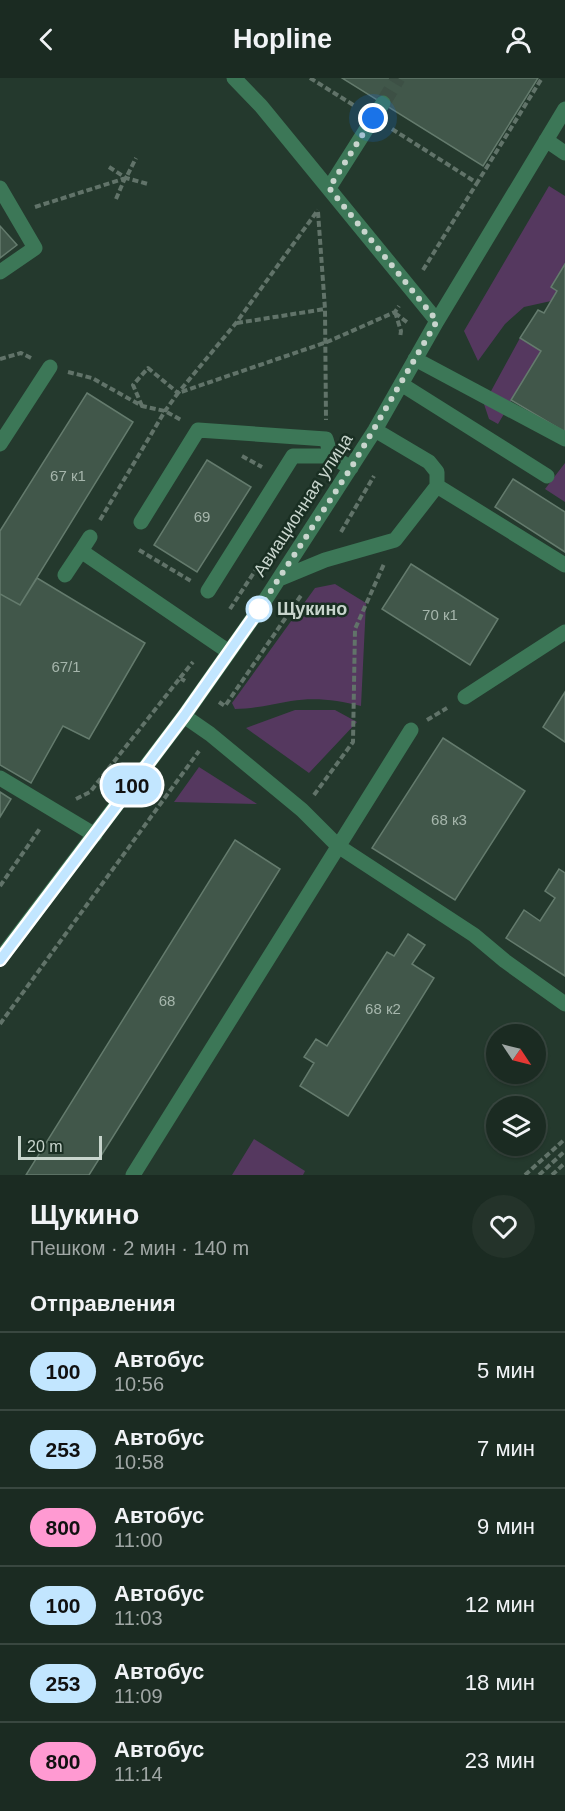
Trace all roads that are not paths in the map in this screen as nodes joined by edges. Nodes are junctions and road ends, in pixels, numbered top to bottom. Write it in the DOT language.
graph roads {
  1 [pos="234,78"];
  2 [pos="383,103"];
  3 [pos="565,109"];
  4 [pos="546,140"];
  5 [pos="565,153"];
  6 [pos="0,188"];
  7 [pos="329,188"];
  8 [pos="0,272"];
  9 [pos="437,321"];
  10 [pos="415,359"];
  11 [pos="50,367"];
  12 [pos="401,384"];
  13 [pos="375,430"];
  14 [pos="565,439"];
  15 [pos="0,444"];
  16 [pos="331,456"];
  17 [pos="351,468"];
  18 [pos="547,476"];
  19 [pos="436,486"];
  20 [pos="141,522"];
  21 [pos="90,537"];
  22 [pos="81,551"];
  23 [pos="565,565"];
  24 [pos="65,575"];
  25 [pos="279,579"];
  26 [pos="212,586"];
  27 [pos="565,632"];
  28 [pos="229,652"];
  29 [pos="465,697"];
  30 [pos="184,716"];
  31 [pos="411,730"];
  32 [pos="0,778"];
  33 [pos="96,835"];
  34 [pos="338,846"];
  35 [pos="0,960"];
  36 [pos="565,1004"];
  37 [pos="133,1175"];
  1 -- 7 [label="street"];
  2 -- 7 [label="street"];
  3 -- 4 [label="street, Авиационная улица"];
  4 -- 5 [label="street"];
  4 -- 9 [label="street, Авиационная улица"];
  6 -- 8 [label="street"];
  7 -- 9 [label="street"];
  9 -- 10 [label="street, Авиационная улица"];
  10 -- 12 [label="street, Авиационная улица"];
  10 -- 14 [label="street"];
  11 -- 15 [label="street"];
  12 -- 13 [label="street, Авиационная улица"];
  12 -- 18 [label="street"];
  13 -- 17 [label="street, Авиационная улица"];
  13 -- 19 [label="street"];
  16 -- 17 [label="street"];
  16 -- 20 [label="street"];
  16 -- 26 [label="street"];
  17 -- 25 [label="street, Авиационная улица"];
  19 -- 23 [label="street"];
  19 -- 25 [label="street"];
  21 -- 22 [label="street"];
  22 -- 24 [label="street"];
  22 -- 28 [label="street"];
  25 -- 28 [label="street, Авиационная улица"];
  27 -- 29 [label="street"];
  28 -- 30 [label="street, Авиационная улица"];
  30 -- 33 [label="street, Авиационная улица"];
  30 -- 34 [label="street"];
  31 -- 34 [label="street"];
  32 -- 33 [label="street"];
  33 -- 35 [label="street, Авиационная улица"];
  34 -- 36 [label="street"];
  34 -- 37 [label="street"];
}
